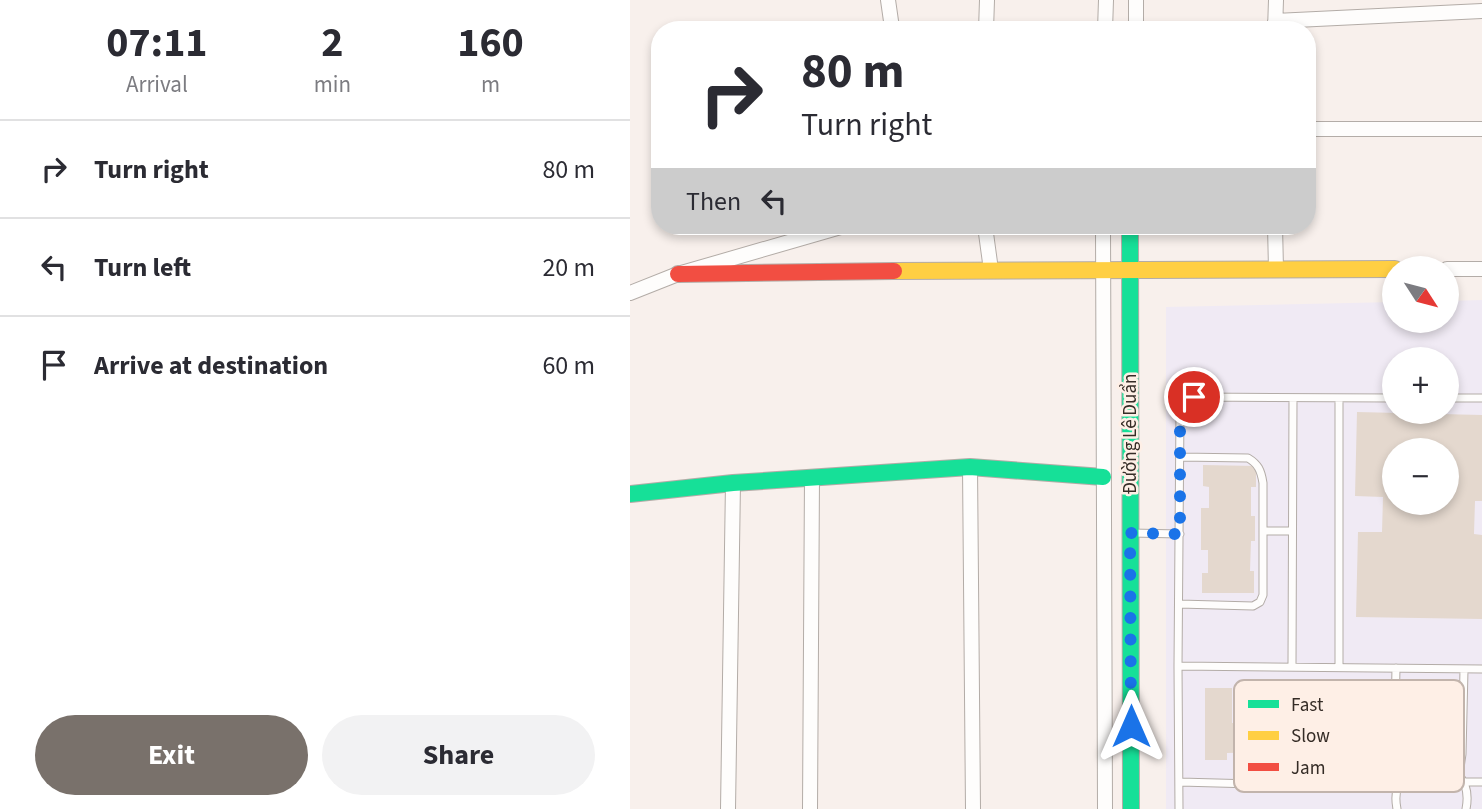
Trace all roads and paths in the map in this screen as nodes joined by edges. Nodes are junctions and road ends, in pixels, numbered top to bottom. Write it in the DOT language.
graph roads {
  1 [pos="888,0"];
  2 [pos="986,0"];
  3 [pos="1106,0"];
  4 [pos="1136,0"];
  5 [pos="1276,0"];
  6 [pos="1482,11"];
  7 [pos="892,21"];
  8 [pos="986,21"];
  9 [pos="1105,21"];
  10 [pos="1136,21"];
  11 [pos="1275,21"];
  12 [pos="1316,22"];
  13 [pos="1316,129"];
  14 [pos="1482,129"];
  15 [pos="813,235"];
  16 [pos="986,235"];
  17 [pos="1103,235"];
  18 [pos="1130,235"];
  19 [pos="1275,235"];
  20 [pos="1102,269"];
  21 [pos="1129,269"];
  22 [pos="1276,269"];
  23 [pos="1382,269"];
  24 [pos="1460,269"];
  25 [pos="991,270"];
  26 [pos="1482,270"];
  27 [pos="678,274"];
  28 [pos="630,293"];
  29 [pos="1293,398"];
  30 [pos="1339,398"];
  31 [pos="1382,398"];
  32 [pos="1459,398"];
  33 [pos="1482,398"];
  34 [pos="1180,457"];
  35 [pos="970,467"];
  36 [pos="812,477"];
  37 [pos="1103,477"];
  38 [pos="733,483"];
  39 [pos="630,494"];
  40 [pos="1263,531"];
  41 [pos="1292,531"];
  42 [pos="1130,533"];
  43 [pos="1180,534"];
  44 [pos="1179,604"];
  45 [pos="1178,666"];
  46 [pos="1292,666"];
  47 [pos="1339,667"];
  48 [pos="1396,668"];
  49 [pos="1482,669"];
  50 [pos="1464,670"];
  51 [pos="1396,680"];
  52 [pos="1464,680"];
  53 [pos="1180,782"];
  54 [pos="1464,782"];
  55 [pos="1482,782"];
  56 [pos="1234,783"];
  57 [pos="728,809"];
  58 [pos="810,809"];
  59 [pos="973,809"];
  60 [pos="1105,809"];
  61 [pos="1131,809"];
  62 [pos="1180,809"];
  63 [pos="1466,809"];
  1 -- 7 [label="street"];
  2 -- 8 [label="street"];
  3 -- 9 [label="street"];
  4 -- 10 [label="street"];
  5 -- 11 [label="street"];
  6 -- 12 [label="street"];
  13 -- 14 [label="street"];
  15 -- 27 [label="street"];
  16 -- 25 [label="street"];
  17 -- 20 [label="street, Đường Lê Duẩn"];
  18 -- 21 [label="street, Đường Lê Duẩn"];
  19 -- 22 [label="street"];
  20 -- 21 [label="street"];
  20 -- 25 [label="street"];
  20 -- 37 [label="street, Đường Lê Duẩn"];
  21 -- 22 [label="street"];
  21 -- 42 [label="street, Đường Lê Duẩn"];
  22 -- 23 [label="street"];
  24 -- 26 [label="street"];
  25 -- 27 [label="street"];
  27 -- 28 [label="street"];
  29 -- 30 [label="lane"];
  29 -- 34 [label="lane"];
  29 -- 41 [label="lane"];
  30 -- 31 [label="lane"];
  30 -- 47 [label="lane"];
  32 -- 33 [label="lane"];
  34 -- 40 [label="lane"];
  34 -- 43 [label="lane"];
  35 -- 36 [label="street"];
  35 -- 37 [label="street"];
  35 -- 59 [label="street"];
  36 -- 38 [label="street"];
  36 -- 58 [label="street"];
  37 -- 60 [label="street, Đường Lê Duẩn"];
  38 -- 39 [label="street"];
  38 -- 57 [label="street"];
  40 -- 41 [label="lane"];
  40 -- 44 [label="lane"];
  41 -- 46 [label="lane"];
  42 -- 43 [label="lane"];
  42 -- 61 [label="street, Đường Lê Duẩn"];
  43 -- 44 [label="lane"];
  44 -- 45 [label="lane"];
  45 -- 46 [label="lane"];
  45 -- 53 [label="lane"];
  46 -- 47 [label="lane"];
  47 -- 48 [label="lane"];
  48 -- 50 [label="lane"];
  48 -- 51 [label="lane"];
  49 -- 50 [label="lane"];
  50 -- 52 [label="lane"];
  53 -- 56 [label="lane"];
  53 -- 62 [label="lane"];
  54 -- 55 [label="lane"];
  54 -- 63 [label="lane"];
}
